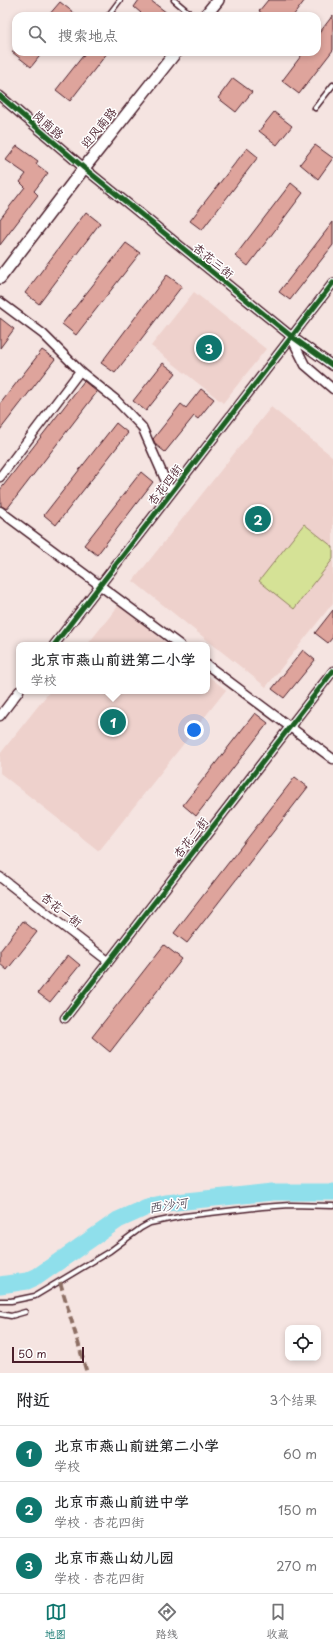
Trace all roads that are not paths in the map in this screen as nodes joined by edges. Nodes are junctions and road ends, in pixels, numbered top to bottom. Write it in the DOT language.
graph roads {
  1 [pos="120,0"];
  2 [pos="174,0"];
  3 [pos="218,0"];
  4 [pos="111,12"];
  5 [pos="188,12"];
  6 [pos="208,12"];
  7 [pos="173,56"];
  8 [pos="333,85"];
  9 [pos="0,96"];
  10 [pos="315,108"];
  11 [pos="84,168"];
  12 [pos="0,278"];
  13 [pos="333,283"];
  14 [pos="0,302"];
  15 [pos="291,336"];
  16 [pos="333,366"];
  17 [pos="80,371"];
  18 [pos="333,389"];
  19 [pos="0,477"];
  20 [pos="171,493"];
  21 [pos="0,511"];
  22 [pos="100,585"];
  23 [pos="56,642"];
  24 [pos="176,642"];
  25 [pos="210,667"];
  26 [pos="333,671"];
  27 [pos="17,694"];
  28 [pos="0,716"];
  29 [pos="289,726"];
  30 [pos="333,759"];
  31 [pos="0,877"];
  32 [pos="108,961"];
  33 [pos="65,1018"];
  34 [pos="333,1206"];
  35 [pos="0,1300"];
  36 [pos="25,1312"];
  37 [pos="0,1314"];
  1 -- 4 [label="lane"];
  2 -- 5 [label="lane"];
  3 -- 6 [label="street"];
  7 -- 11 [label="street, 迎风南路"];
  8 -- 10 [label="lane"];
  9 -- 11 [label="street, 岗南路"];
  11 -- 12 [label="street, 迎风南路"];
  11 -- 15 [label="street, 杏花三街"];
  13 -- 15 [label="street, 杏花四街"];
  14 -- 17 [label="street"];
  15 -- 16 [label="street, 杏花三街"];
  15 -- 18 [label="street, 杏花三街"];
  15 -- 20 [label="street, 杏花四街"];
  17 -- 19 [label="street"];
  17 -- 20 [label="street"];
  20 -- 22 [label="street, 杏花四街"];
  21 -- 22 [label="street"];
  22 -- 23 [label="street, 杏花四街"];
  22 -- 24 [label="street"];
  25 -- 29 [label="street"];
  26 -- 29 [label="street, 杏花二街"];
  27 -- 28 [label="street"];
  29 -- 30 [label="street"];
  29 -- 32 [label="street, 杏花二街"];
  31 -- 32 [label="street, 杏花一街"];
  32 -- 33 [label="street, 杏花二街"];
  34 -- 35 [label="lane"];
  36 -- 37 [label="lane"];
}
